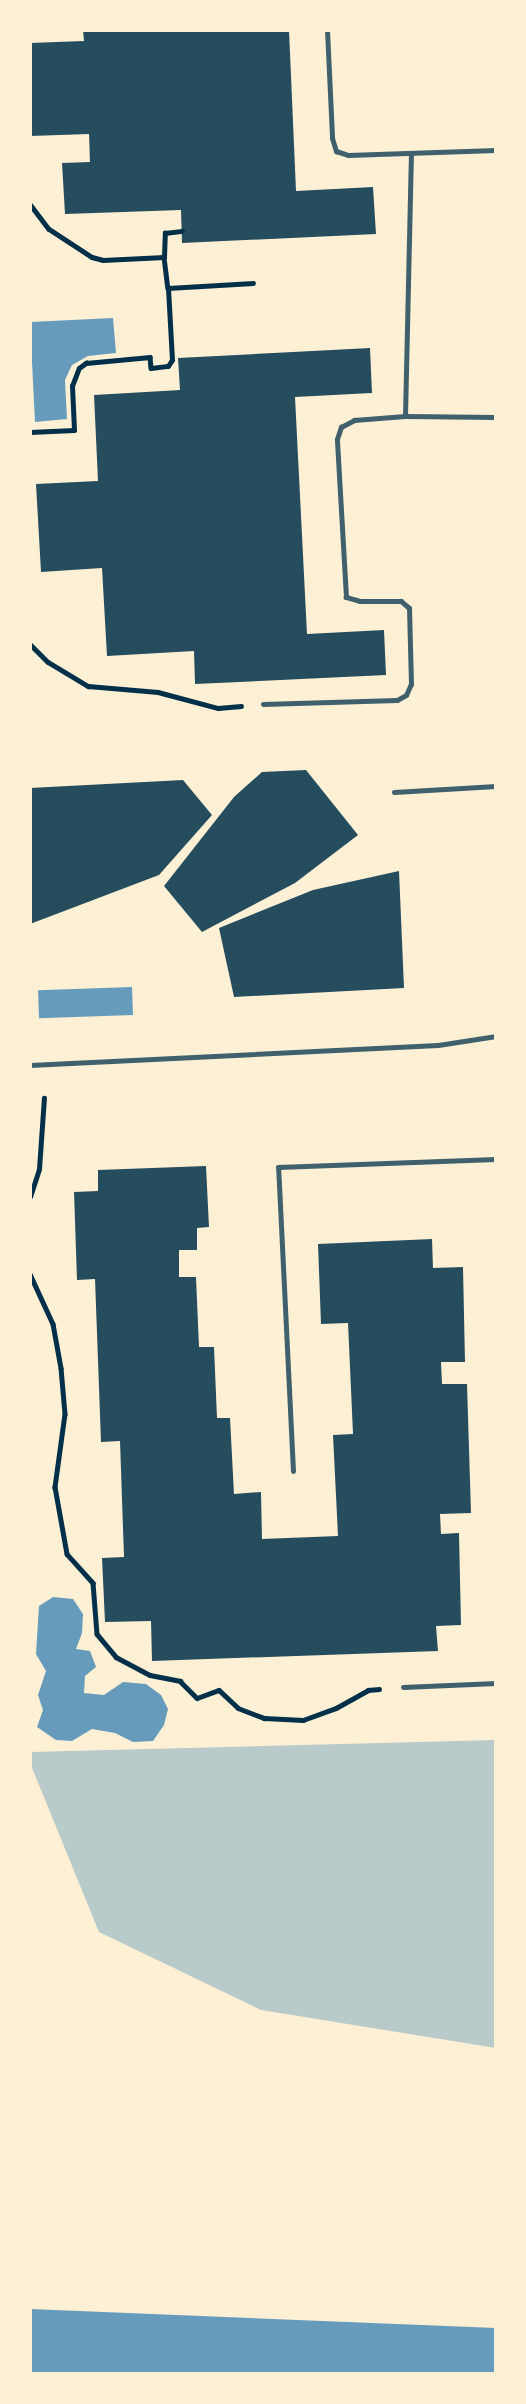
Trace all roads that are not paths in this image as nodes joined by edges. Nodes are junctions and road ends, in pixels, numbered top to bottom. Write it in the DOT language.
graph roads {
  1 [pos="327,30"];
  2 [pos="496,150"];
  3 [pos="411,153"];
  4 [pos="405,416"];
  5 [pos="496,417"];
  6 [pos="263,704"];
  7 [pos="496,786"];
  8 [pos="394,792"];
  9 [pos="496,1036"];
  10 [pos="30,1066"];
  11 [pos="496,1159"];
  12 [pos="293,1471"];
  13 [pos="496,1683"];
  14 [pos="403,1687"];
  1 -- 3 [label="lane"];
  2 -- 3 [label="lane"];
  3 -- 4 [label="lane"];
  4 -- 5 [label="lane"];
  4 -- 6 [label="lane"];
  7 -- 8 [label="lane"];
  9 -- 10 [label="lane"];
  11 -- 12 [label="lane"];
  13 -- 14 [label="lane"];
}
